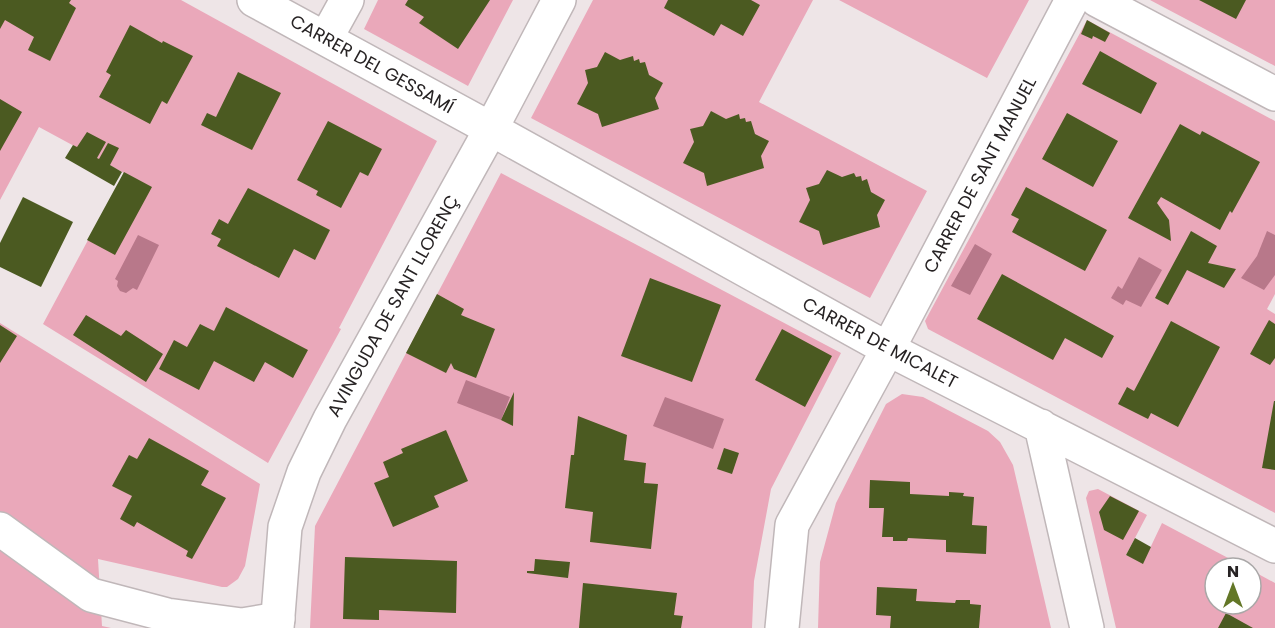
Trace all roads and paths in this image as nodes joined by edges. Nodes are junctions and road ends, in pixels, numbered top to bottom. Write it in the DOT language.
graph roads {
  1 [pos="254,0"];
  2 [pos="347,0"];
  3 [pos="559,0"];
  4 [pos="1072,0"];
  5 [pos="1097,0"];
  6 [pos="326,38"];
  7 [pos="1275,94"];
  8 [pos="491,129"];
  9 [pos="888,349"];
  10 [pos="1041,426"];
  11 [pos="0,529"];
  12 [pos="1275,546"];
  13 [pos="278,623"];
  14 [pos="782,628"];
  15 [pos="1087,628"];
  1 -- 6 [label="street, CARRER DEL GESSAMÍ"];
  2 -- 6 [label="street"];
  3 -- 8 [label="street, AVINGUDA DE SANT LLORENÇ"];
  4 -- 9 [label="street, CARRER DE SANT MANUEL"];
  5 -- 7 [label="street"];
  6 -- 8 [label="street, CARRER DEL GESSAMÍ"];
  8 -- 9 [label="street, CARRER DE MICALET"];
  8 -- 13 [label="street, AVINGUDA DE SANT LLORENÇ"];
  9 -- 10 [label="street, CARRER DE MICALET"];
  9 -- 14 [label="street, CARRER DE SANT MANUEL"];
  10 -- 12 [label="street, CARRER DE MICALET"];
  10 -- 15 [label="street"];
  11 -- 13 [label="street"];
}
